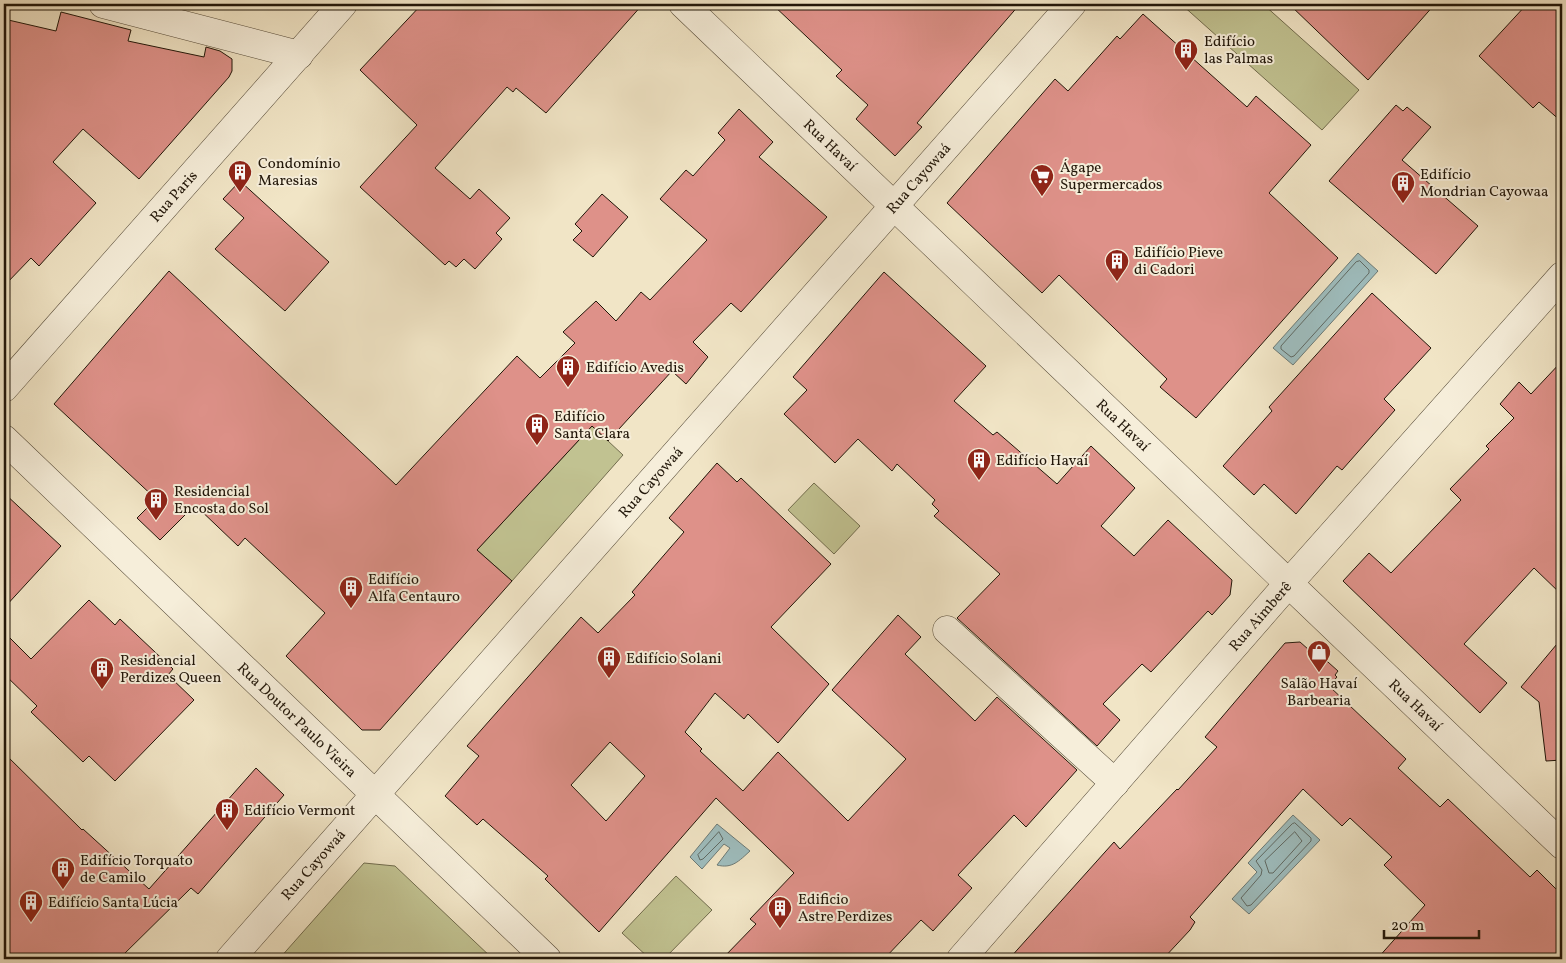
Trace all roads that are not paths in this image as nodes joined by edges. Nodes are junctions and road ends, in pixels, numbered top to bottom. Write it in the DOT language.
graph roads {
  1 [pos="103,4"];
  2 [pos="343,4"];
  3 [pos="683,4"];
  4 [pos="1072,4"];
  5 [pos="299,55"];
  6 [pos="895,206"];
  7 [pos="1562,276"];
  8 [pos="4,388"];
  9 [pos="4,439"];
  10 [pos="1288,584"];
  11 [pos="947,630"];
  12 [pos="1115,783"];
  13 [pos="376,795"];
  14 [pos="1562,845"];
  15 [pos="974,955"];
  16 [pos="230,959"];
  17 [pos="547,959"];
  1 -- 5 [label="street"];
  2 -- 5 [label="street, Rua Paris"];
  3 -- 6 [label="street, Rua Havaí"];
  4 -- 6 [label="street, Rua Cayowaá"];
  5 -- 8 [label="street, Rua Paris"];
  6 -- 10 [label="street, Rua Havaí"];
  6 -- 13 [label="street, Rua Cayowaá"];
  7 -- 10 [label="street, Rua Aimberê"];
  9 -- 13 [label="street, Rua Doutor Paulo Vieira"];
  10 -- 12 [label="street, Rua Aimberê"];
  10 -- 14 [label="street, Rua Havaí"];
  11 -- 12 [label="street"];
  12 -- 15 [label="street, Rua Aimberê"];
  13 -- 16 [label="street, Rua Cayowaá"];
  13 -- 17 [label="street, Rua Doutor Paulo Vieira"];
}
